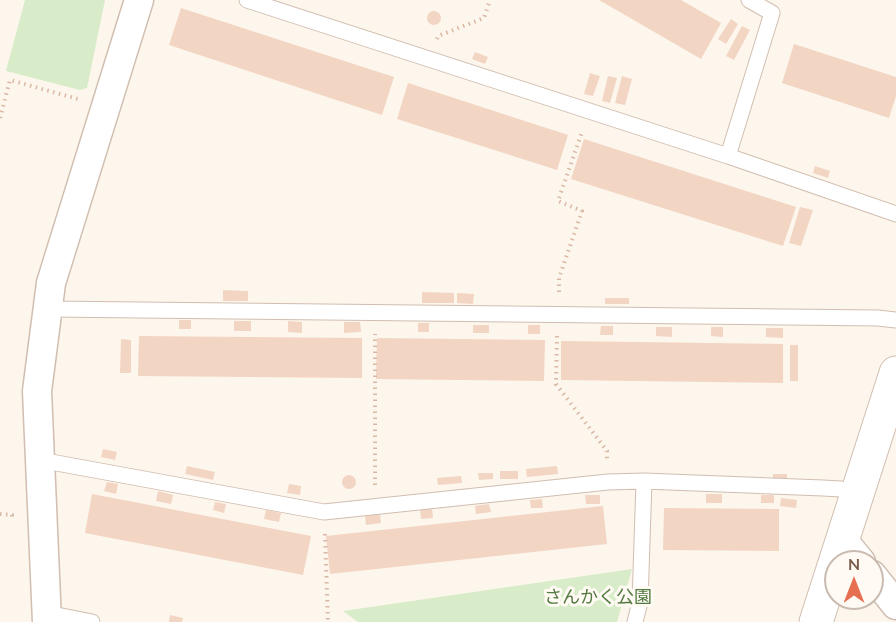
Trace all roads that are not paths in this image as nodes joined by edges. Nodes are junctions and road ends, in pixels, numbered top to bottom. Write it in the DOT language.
graph roads {
  1 [pos="139,0"];
  2 [pos="247,0"];
  3 [pos="749,0"];
  4 [pos="728,156"];
  5 [pos="896,214"];
  6 [pos="48,309"];
  7 [pos="896,320"];
  8 [pos="896,373"];
  9 [pos="40,460"];
  10 [pos="645,481"];
  11 [pos="857,493"];
  12 [pos="852,550"];
  13 [pos="884,590"];
  14 [pos="896,605"];
  15 [pos="824,606"];
  16 [pos="47,617"];
  17 [pos="92,622"];
  18 [pos="635,622"];
  19 [pos="816,622"];
  1 -- 6 [label="street"];
  2 -- 4 [label="lane"];
  3 -- 4 [label="lane"];
  4 -- 5 [label="lane"];
  6 -- 7 [label="lane"];
  6 -- 9 [label="street"];
  8 -- 11 [label="street"];
  9 -- 10 [label="lane"];
  9 -- 16 [label="street"];
  10 -- 11 [label="lane"];
  10 -- 18 [label="lane"];
  11 -- 12 [label="street"];
  13 -- 14 [label="street"];
  15 -- 19 [label="street"];
  16 -- 17 [label="lane"];
}
